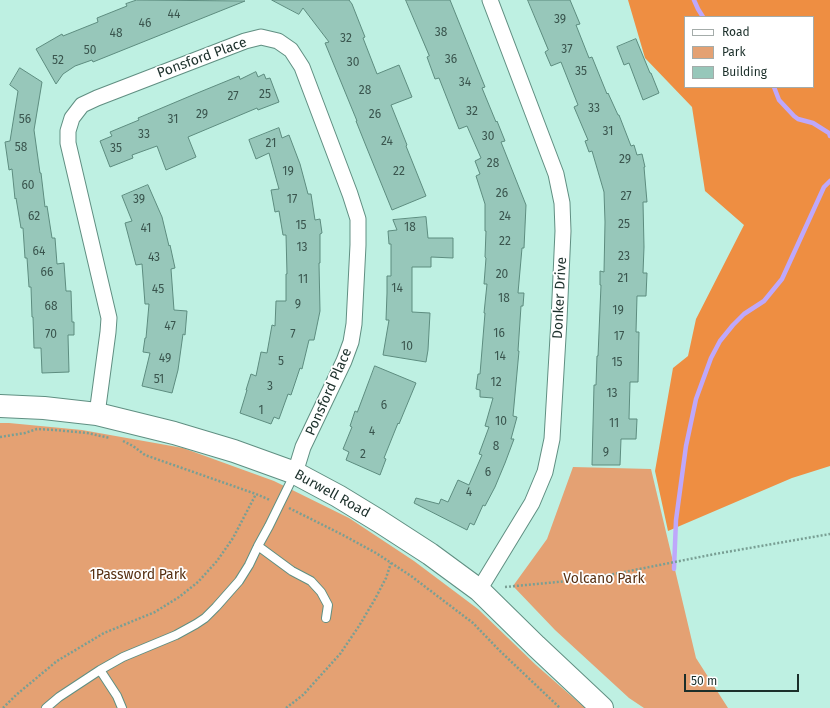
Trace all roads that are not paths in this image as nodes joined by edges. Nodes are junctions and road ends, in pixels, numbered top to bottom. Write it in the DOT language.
graph roads {
  1 [pos="490,0"];
  2 [pos="0,406"];
  3 [pos="97,414"];
  4 [pos="295,473"];
  5 [pos="258,546"];
  6 [pos="479,590"];
  7 [pos="326,618"];
  8 [pos="100,670"];
  9 [pos="46,708"];
  10 [pos="122,708"];
  11 [pos="602,708"];
  1 -- 6 [label="street, Donker Drive"];
  2 -- 3 [label="main road, Burwell Road"];
  3 -- 4 [label="main road, Burwell Road"];
  3 -- 4 [label="street, Ponsford Place"];
  4 -- 5 [label="lane"];
  4 -- 6 [label="main road, Burwell Road"];
  5 -- 7 [label="lane"];
  5 -- 8 [label="lane"];
  6 -- 11 [label="main road, Burwell Road"];
  8 -- 9 [label="lane"];
  8 -- 10 [label="lane"];
}
